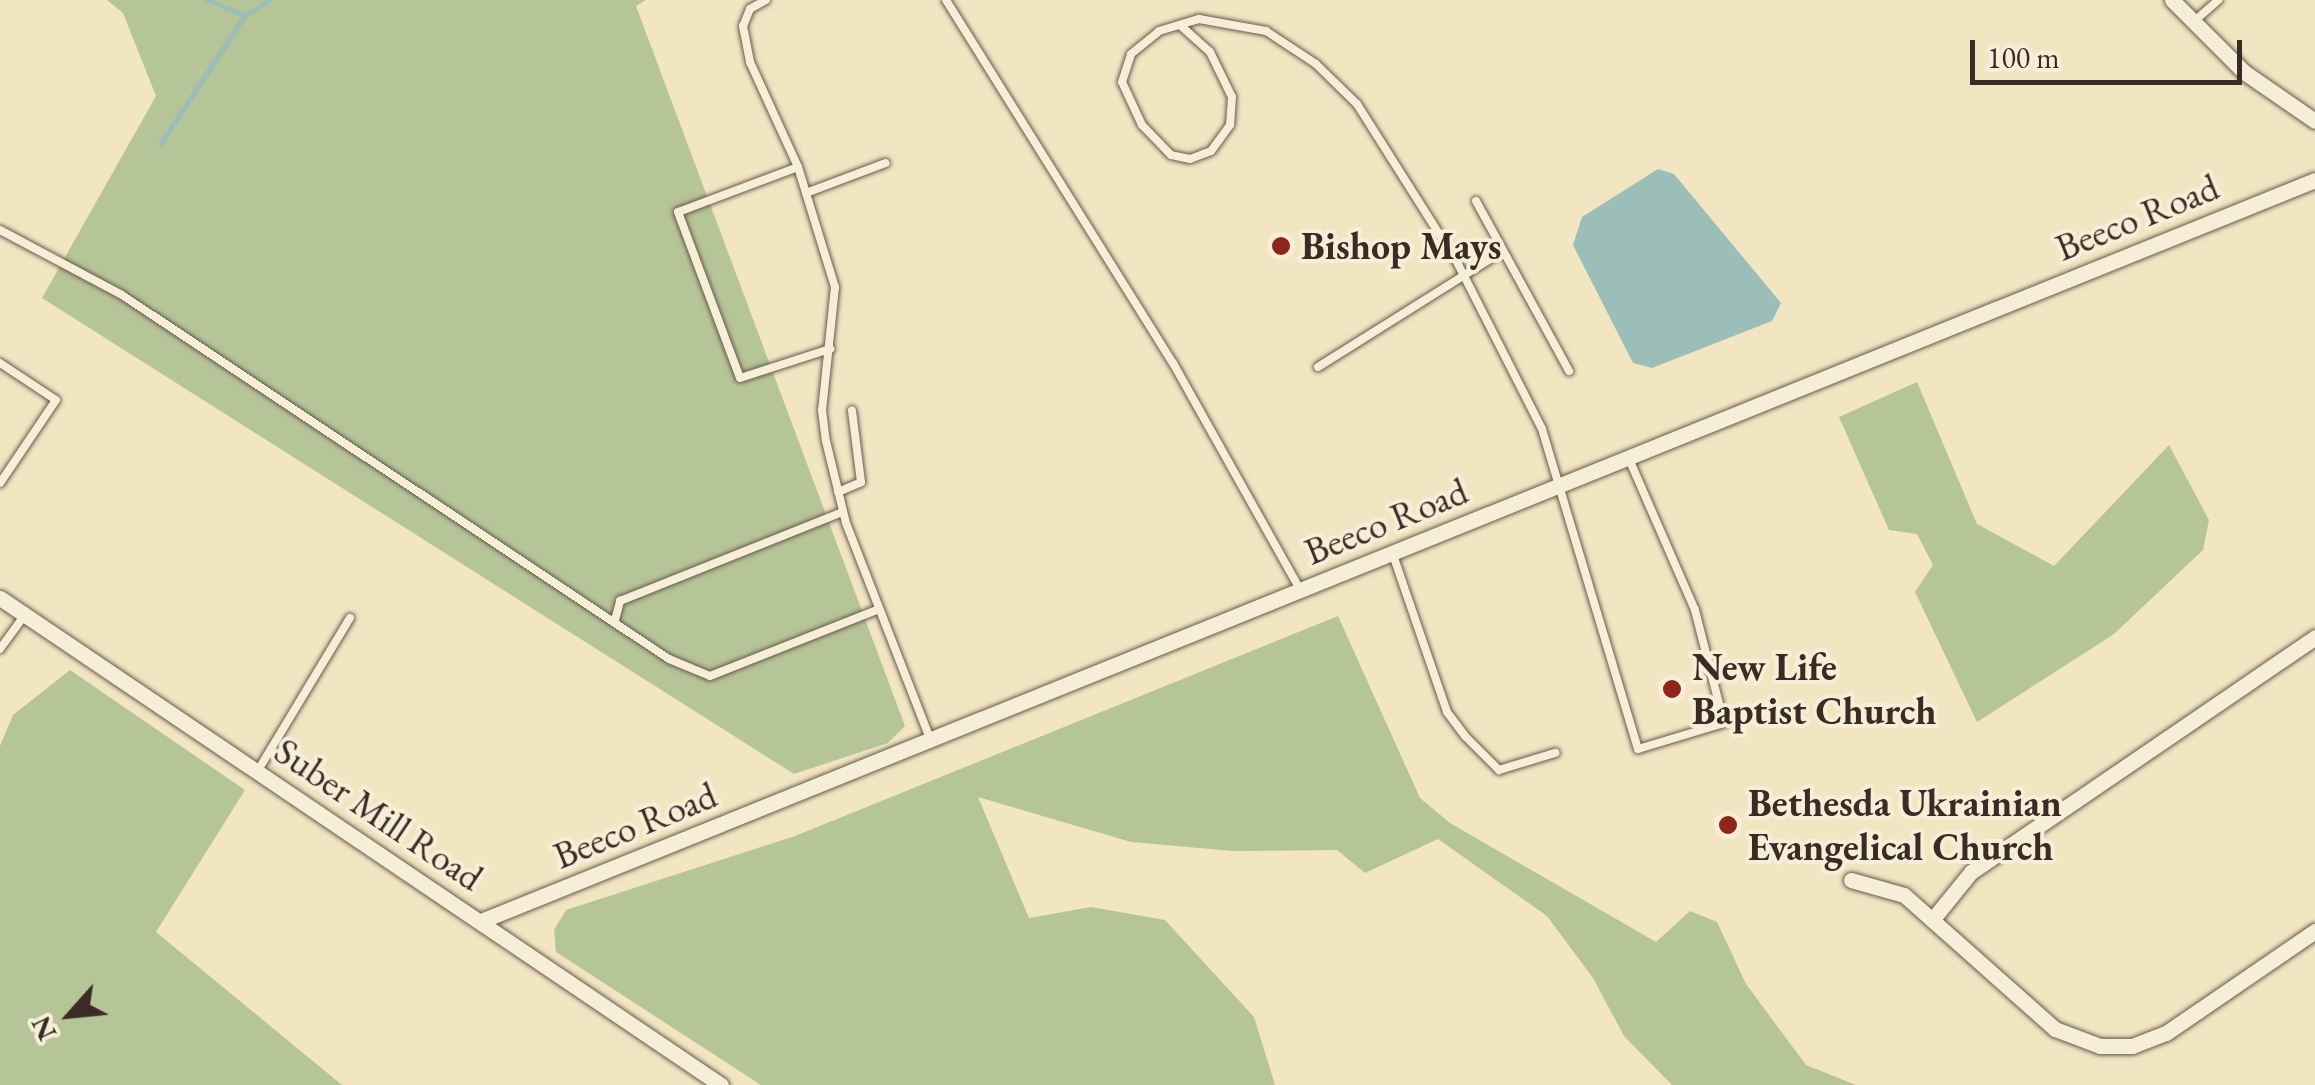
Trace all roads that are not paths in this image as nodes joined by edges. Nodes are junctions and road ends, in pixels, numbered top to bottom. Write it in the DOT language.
graph roads {
  1 [pos="766,0"];
  2 [pos="946,0"];
  3 [pos="2172,0"];
  4 [pos="2218,0"];
  5 [pos="2192,23"];
  6 [pos="1180,25"];
  7 [pos="2315,121"];
  8 [pos="886,163"];
  9 [pos="798,168"];
  10 [pos="2315,180"];
  11 [pos="806,193"];
  12 [pos="1476,201"];
  13 [pos="0,230"];
  14 [pos="1503,251"];
  15 [pos="1464,276"];
  16 [pos="830,349"];
  17 [pos="0,362"];
  18 [pos="1318,367"];
  19 [pos="1569,371"];
  20 [pos="852,411"];
  21 [pos="1629,459"];
  22 [pos="0,482"];
  23 [pos="1561,487"];
  24 [pos="838,492"];
  25 [pos="843,512"];
  26 [pos="1392,552"];
  27 [pos="1301,591"];
  28 [pos="0,598"];
  29 [pos="879,608"];
  30 [pos="25,615"];
  31 [pos="350,618"];
  32 [pos="615,620"];
  33 [pos="2315,636"];
  34 [pos="0,648"];
  35 [pos="930,739"];
  36 [pos="1555,752"];
  37 [pos="257,772"];
  38 [pos="1851,880"];
  39 [pos="1932,920"];
  40 [pos="481,922"];
  41 [pos="2315,931"];
  42 [pos="721,1085"];
  1 -- 9 [label="lane"];
  2 -- 27 [label="lane"];
  3 -- 5 [label="street"];
  4 -- 5 [label="lane"];
  5 -- 7 [label="street"];
  6 -- 6 [label="lane"];
  6 -- 15 [label="lane"];
  8 -- 11 [label="lane"];
  9 -- 11 [label="lane"];
  9 -- 16 [label="lane"];
  10 -- 21 [label="street, Beeco Road"];
  11 -- 16 [label="lane"];
  12 -- 14 [label="lane"];
  13 -- 32 [label="lane"];
  14 -- 15 [label="lane"];
  14 -- 19 [label="lane"];
  15 -- 18 [label="lane"];
  15 -- 23 [label="lane"];
  16 -- 24 [label="lane"];
  17 -- 22 [label="lane"];
  20 -- 24 [label="lane"];
  21 -- 23 [label="street, Beeco Road"];
  21 -- 23 [label="lane"];
  23 -- 26 [label="street, Beeco Road"];
  24 -- 25 [label="lane"];
  25 -- 29 [label="lane"];
  25 -- 32 [label="lane"];
  26 -- 27 [label="street, Beeco Road"];
  26 -- 36 [label="lane"];
  27 -- 35 [label="street, Beeco Road"];
  28 -- 30 [label="street, Suber Mill Road"];
  29 -- 32 [label="lane"];
  29 -- 35 [label="lane"];
  30 -- 34 [label="lane"];
  30 -- 37 [label="street, Suber Mill Road"];
  31 -- 37 [label="lane"];
  33 -- 39 [label="street"];
  35 -- 40 [label="street, Beeco Road"];
  37 -- 40 [label="street, Suber Mill Road"];
  38 -- 39 [label="street"];
  39 -- 41 [label="street"];
  40 -- 42 [label="street, Suber Mill Road"];
}
